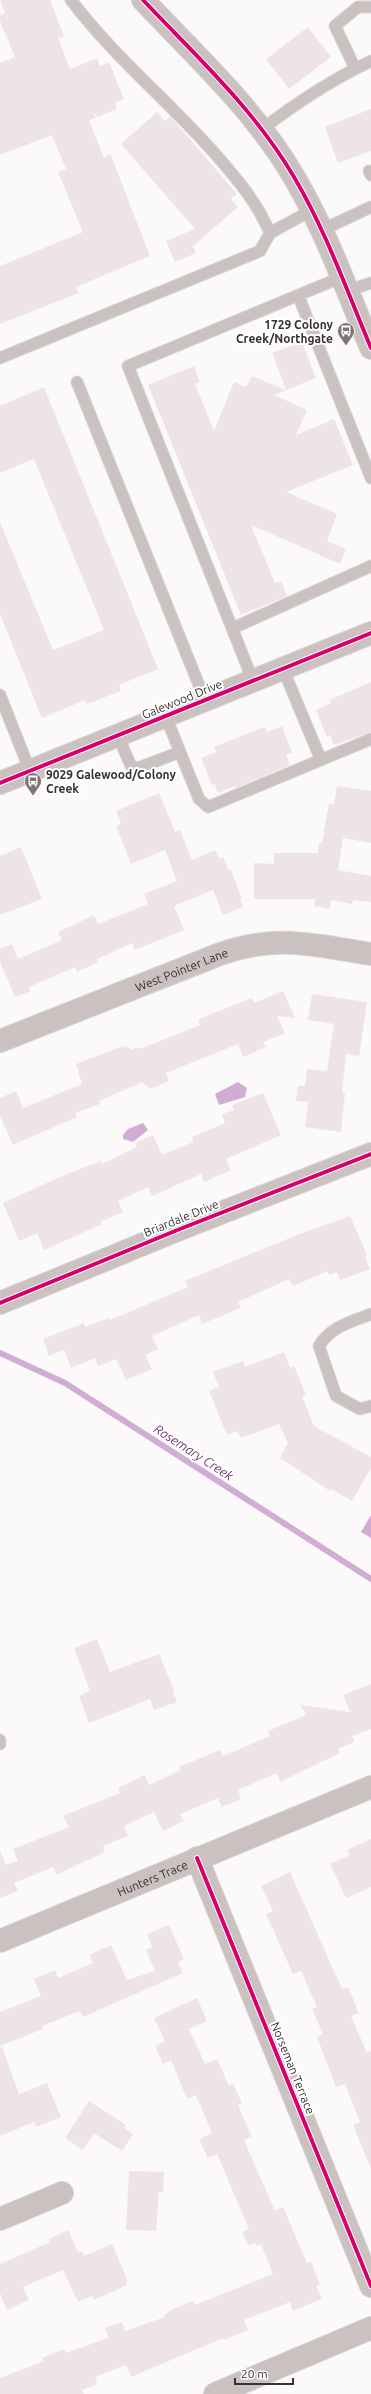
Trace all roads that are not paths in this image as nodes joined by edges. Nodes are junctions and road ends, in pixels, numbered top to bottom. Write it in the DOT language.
graph roads {
  1 [pos="71,0"];
  2 [pos="143,0"];
  3 [pos="371,7"];
  4 [pos="371,61"];
  5 [pos="355,68"];
  6 [pos="261,130"];
  7 [pos="371,207"];
  8 [pos="312,210"];
  9 [pos="322,230"];
  10 [pos="270,233"];
  11 [pos="371,283"];
  12 [pos="344,284"];
  13 [pos="298,295"];
  14 [pos="371,348"];
  15 [pos="0,358"];
  16 [pos="77,382"];
  17 [pos="371,478"];
  18 [pos="371,566"];
  19 [pos="233,628"];
  20 [pos="371,633"];
  21 [pos="283,668"];
  22 [pos="253,681"];
  23 [pos="0,695"];
  24 [pos="205,700"];
  25 [pos="166,717"];
  26 [pos="118,736"];
  27 [pos="371,739"];
  28 [pos="180,752"];
  29 [pos="321,760"];
  30 [pos="30,771"];
  31 [pos="0,784"];
  32 [pos="371,954"];
  33 [pos="0,1042"];
  34 [pos="371,1154"];
  35 [pos="2,1297"];
  36 [pos="371,1314"];
  37 [pos="371,1406"];
  38 [pos="0,1740"];
  39 [pos="0,1744"];
  40 [pos="371,1787"];
  41 [pos="197,1858"];
  42 [pos="0,1941"];
  43 [pos="62,2193"];
  44 [pos="0,2219"];
  45 [pos="371,2286"];
  46 [pos="371,2328"];
  47 [pos="260,2385"];
  48 [pos="215,2394"];
  1 -- 10 [label="lane"];
  2 -- 6 [label="street"];
  3 -- 5 [label="lane"];
  4 -- 5 [label="lane"];
  5 -- 6 [label="lane"];
  6 -- 8 [label="street"];
  7 -- 9 [label="lane"];
  8 -- 9 [label="street"];
  8 -- 10 [label="lane"];
  9 -- 12 [label="street"];
  10 -- 15 [label="lane"];
  11 -- 12 [label="lane"];
  12 -- 13 [label="lane"];
  12 -- 14 [label="street"];
  13 -- 17 [label="lane"];
  13 -- 19 [label="lane"];
  16 -- 24 [label="lane"];
  18 -- 19 [label="lane"];
  19 -- 22 [label="lane"];
  20 -- 21 [label="street, Galewood Drive"];
  21 -- 22 [label="street, Galewood Drive"];
  21 -- 29 [label="lane"];
  22 -- 24 [label="street, Galewood Drive"];
  23 -- 30 [label="lane"];
  24 -- 25 [label="street, Galewood Drive"];
  25 -- 26 [label="street, Galewood Drive"];
  25 -- 28 [label="lane"];
  26 -- 28 [label="lane"];
  26 -- 30 [label="street, Galewood Drive"];
  27 -- 29 [label="lane"];
  28 -- 29 [label="lane"];
  30 -- 31 [label="street, Galewood Drive"];
  32 -- 33 [label="street, West Pointer Lane"];
  34 -- 35 [label="street, Briardale Drive"];
  36 -- 37 [label="lane"];
  38 -- 39 [label="lane"];
  40 -- 41 [label="street, Hunters Trace"];
  41 -- 42 [label="street, Hunters Trace"];
  41 -- 45 [label="street, Norseman Terrace"];
  43 -- 44 [label="street"];
  46 -- 47 [label="street"];
  47 -- 48 [label="street"];
}
